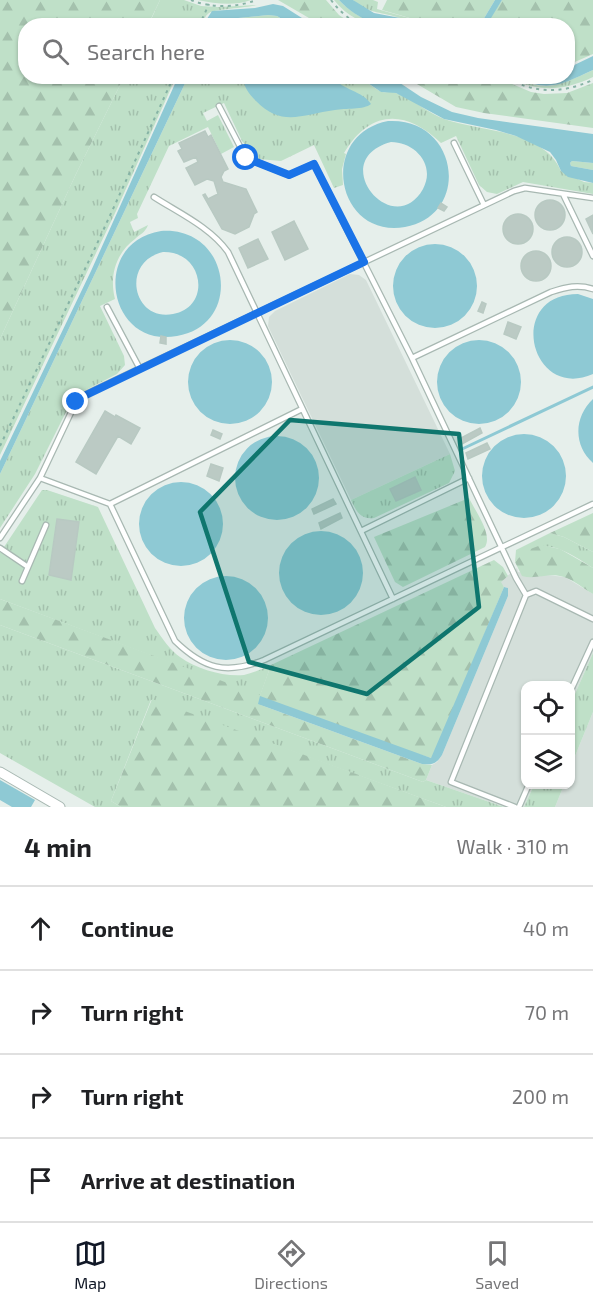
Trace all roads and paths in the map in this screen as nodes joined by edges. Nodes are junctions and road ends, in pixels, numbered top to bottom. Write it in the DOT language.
graph roads {
  1 [pos="191,0"];
  2 [pos="256,0"];
  3 [pos="331,0"];
  4 [pos="209,4"];
  5 [pos="203,18"];
  6 [pos="350,18"];
  7 [pos="593,80"];
  8 [pos="170,84"];
  9 [pos="519,84"];
  10 [pos="219,106"];
  11 [pos="454,143"];
  12 [pos="563,193"];
  13 [pos="154,197"];
  14 [pos="593,198"];
  15 [pos="484,205"];
  16 [pos="593,256"];
  17 [pos="364,262"];
  18 [pos="593,289"];
  19 [pos="107,307"];
  20 [pos="256,313"];
  21 [pos="412,358"];
  22 [pos="140,369"];
  23 [pos="302,409"];
  24 [pos="0,446"];
  25 [pos="40,478"];
  26 [pos="469,478"];
  27 [pos="110,504"];
  28 [pos="593,504"];
  29 [pos="46,525"];
  30 [pos="361,531"];
  31 [pos="0,538"];
  32 [pos="0,548"];
  33 [pos="501,548"];
  34 [pos="28,567"];
  35 [pos="22,581"];
  36 [pos="526,595"];
  37 [pos="393,599"];
  38 [pos="593,619"];
  39 [pos="593,642"];
  40 [pos="575,681"];
  41 [pos="0,772"];
  42 [pos="526,789"];
  43 [pos="60,807"];
  44 [pos="517,807"];
  1 -- 4 [label="path"];
  2 -- 4 [label="path"];
  3 -- 6 [label="path"];
  4 -- 5 [label="path"];
  7 -- 9 [label="path"];
  8 -- 24 [label="path"];
  10 -- 17 [label="lane"];
  11 -- 15 [label="lane"];
  12 -- 14 [label="lane"];
  12 -- 15 [label="lane"];
  12 -- 16 [label="lane"];
  13 -- 20 [label="lane"];
  15 -- 17 [label="lane"];
  17 -- 20 [label="lane"];
  17 -- 21 [label="lane"];
  18 -- 21 [label="lane"];
  19 -- 22 [label="lane"];
  20 -- 22 [label="lane"];
  20 -- 23 [label="lane"];
  21 -- 26 [label="lane"];
  22 -- 25 [label="lane"];
  23 -- 27 [label="lane"];
  23 -- 30 [label="lane"];
  25 -- 27 [label="lane"];
  25 -- 31 [label="lane"];
  26 -- 30 [label="lane"];
  26 -- 33 [label="lane"];
  27 -- 37 [label="lane"];
  28 -- 33 [label="lane"];
  29 -- 34 [label="lane"];
  30 -- 37 [label="lane"];
  32 -- 34 [label="lane"];
  33 -- 36 [label="lane"];
  33 -- 37 [label="lane"];
  34 -- 35 [label="lane"];
  36 -- 38 [label="lane"];
  36 -- 44 [label="lane"];
  39 -- 40 [label="lane"];
  41 -- 43 [label="street"];
  42 -- 44 [label="lane"];
}
